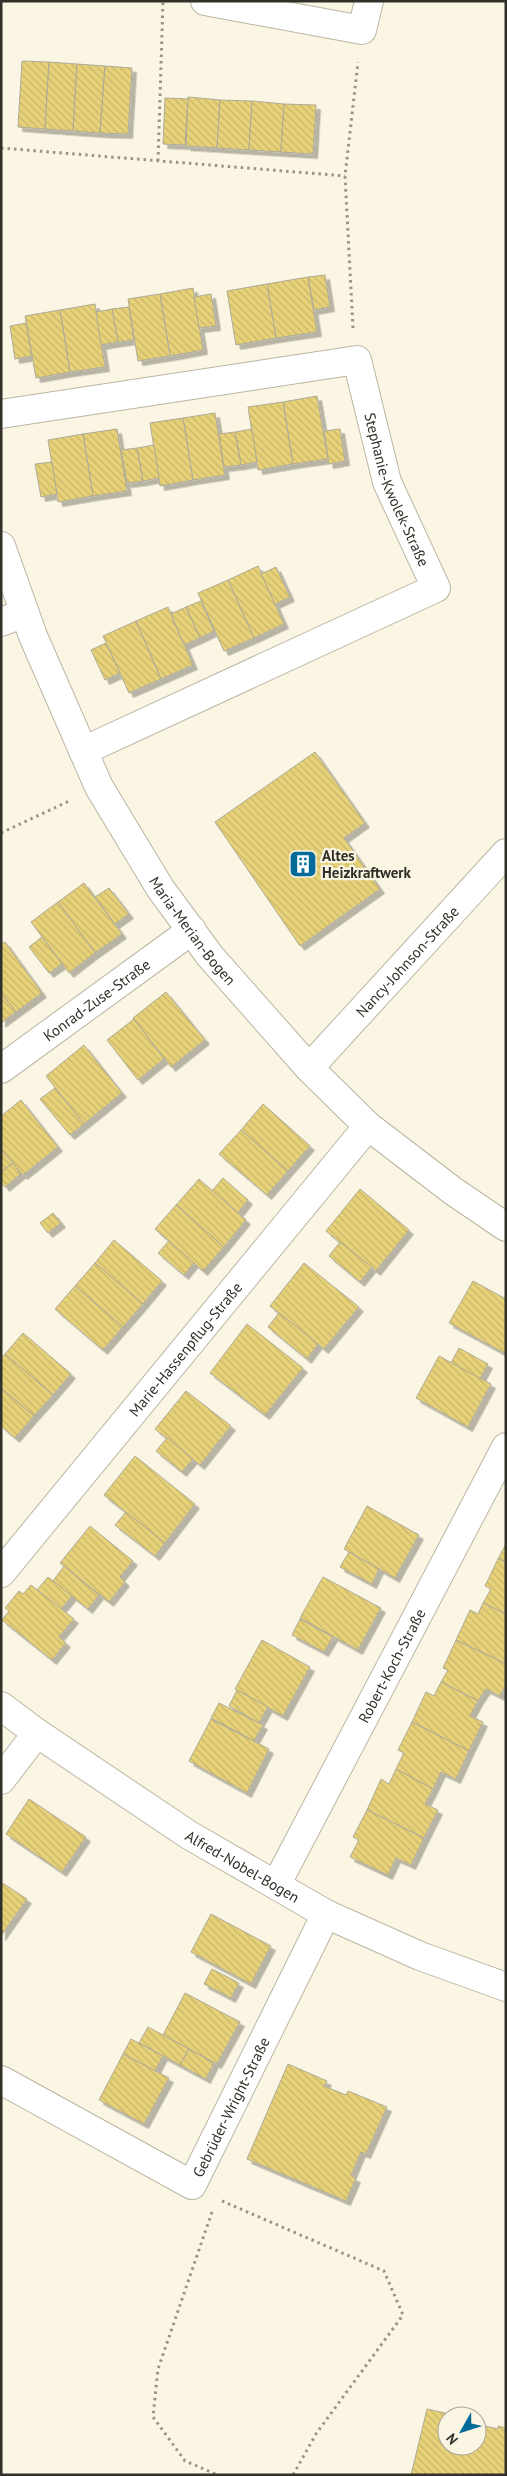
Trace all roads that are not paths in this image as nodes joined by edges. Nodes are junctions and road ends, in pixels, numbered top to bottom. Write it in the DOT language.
graph roads {
  1 [pos="205,1"];
  2 [pos="369,1"];
  3 [pos="1,414"];
  4 [pos="1,546"];
  5 [pos="13,618"];
  6 [pos="83,751"];
  7 [pos="506,853"];
  8 [pos="192,930"];
  9 [pos="309,1068"];
  10 [pos="1,1069"];
  11 [pos="368,1126"];
  12 [pos="506,1227"];
  13 [pos="506,1447"];
  14 [pos="1,1573"];
  15 [pos="1,1706"];
  16 [pos="37,1734"];
  17 [pos="1,1780"];
  18 [pos="276,1885"];
  19 [pos="326,1914"];
  20 [pos="506,1987"];
  21 [pos="1,2080"];
  1 -- 2 [label="street"];
  3 -- 6 [label="street, Stephanie-Kwolek-Straße"];
  4 -- 5 [label="street, Maria-Merian-Bogen"];
  5 -- 6 [label="street, Maria-Merian-Bogen"];
  6 -- 8 [label="street, Maria-Merian-Bogen"];
  7 -- 9 [label="street, Nancy-Johnson-Straße"];
  8 -- 9 [label="street, Maria-Merian-Bogen"];
  8 -- 10 [label="street, Konrad-Zuse-Straße"];
  9 -- 11 [label="street, Maria-Merian-Bogen"];
  11 -- 12 [label="street, Maria-Merian-Bogen"];
  11 -- 14 [label="street, Marie-Hassenpflug-Straße"];
  13 -- 18 [label="street, Robert-Koch-Straße"];
  15 -- 16 [label="street, Alfred-Nobel-Bogen"];
  16 -- 17 [label="street"];
  16 -- 18 [label="street, Alfred-Nobel-Bogen"];
  18 -- 19 [label="street, Alfred-Nobel-Bogen"];
  19 -- 20 [label="street, Alfred-Nobel-Bogen"];
  19 -- 21 [label="street, Gebrüder-Wright-Straße"];
}
